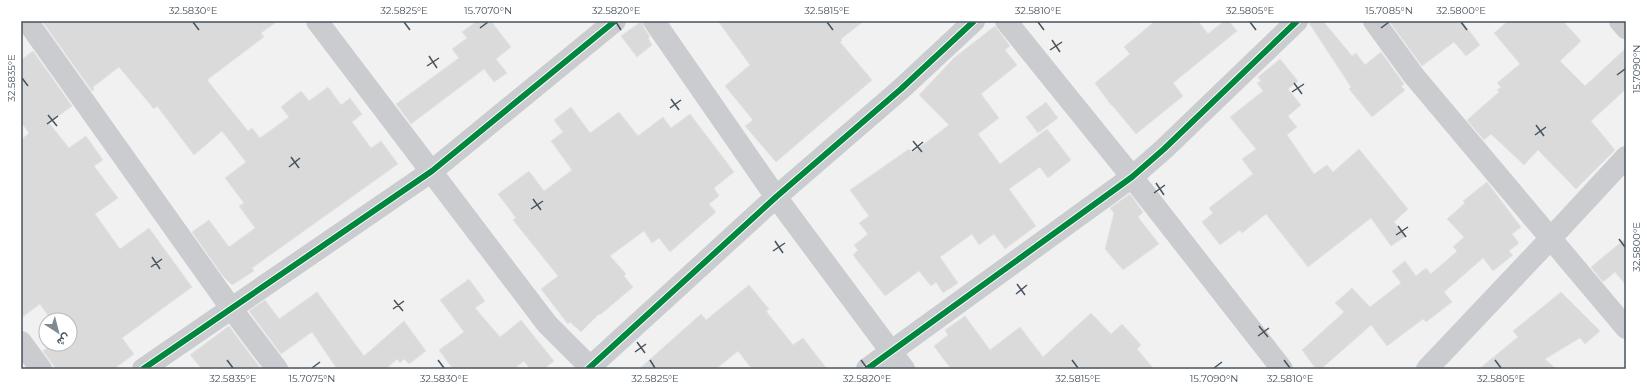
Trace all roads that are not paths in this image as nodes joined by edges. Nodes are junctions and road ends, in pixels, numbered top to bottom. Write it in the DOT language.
graph roads {
  1 [pos="27,21"];
  2 [pos="317,21"];
  3 [pos="615,21"];
  4 [pos="654,21"];
  5 [pos="974,21"];
  6 [pos="1006,21"];
  7 [pos="1297,21"];
  8 [pos="1374,21"];
  9 [pos="1620,21"];
  10 [pos="1626,28"];
  11 [pos="1626,157"];
  12 [pos="432,171"];
  13 [pos="1132,177"];
  14 [pos="776,197"];
  15 [pos="1551,238"];
  16 [pos="231,308"];
  17 [pos="1626,328"];
  18 [pos="21,342"];
  19 [pos="892,351"];
  20 [pos="590,368"];
  21 [pos="41,369"];
  22 [pos="143,369"];
  23 [pos="277,369"];
  24 [pos="867,369"];
  25 [pos="904,369"];
  26 [pos="1282,369"];
  27 [pos="1427,369"];
  1 -- 16 [label="street"];
  2 -- 12 [label="street"];
  3 -- 12 [label="street"];
  4 -- 14 [label="street"];
  5 -- 14 [label="street"];
  6 -- 13 [label="street"];
  7 -- 13 [label="street"];
  8 -- 15 [label="street"];
  9 -- 10 [label="street"];
  11 -- 15 [label="street"];
  12 -- 16 [label="street"];
  12 -- 20 [label="street"];
  13 -- 19 [label="street"];
  13 -- 26 [label="street"];
  14 -- 19 [label="street"];
  14 -- 20 [label="street"];
  15 -- 17 [label="street"];
  15 -- 27 [label="street"];
  16 -- 22 [label="street"];
  16 -- 23 [label="street"];
  18 -- 21 [label="street"];
  19 -- 24 [label="street"];
  19 -- 25 [label="street"];
}
